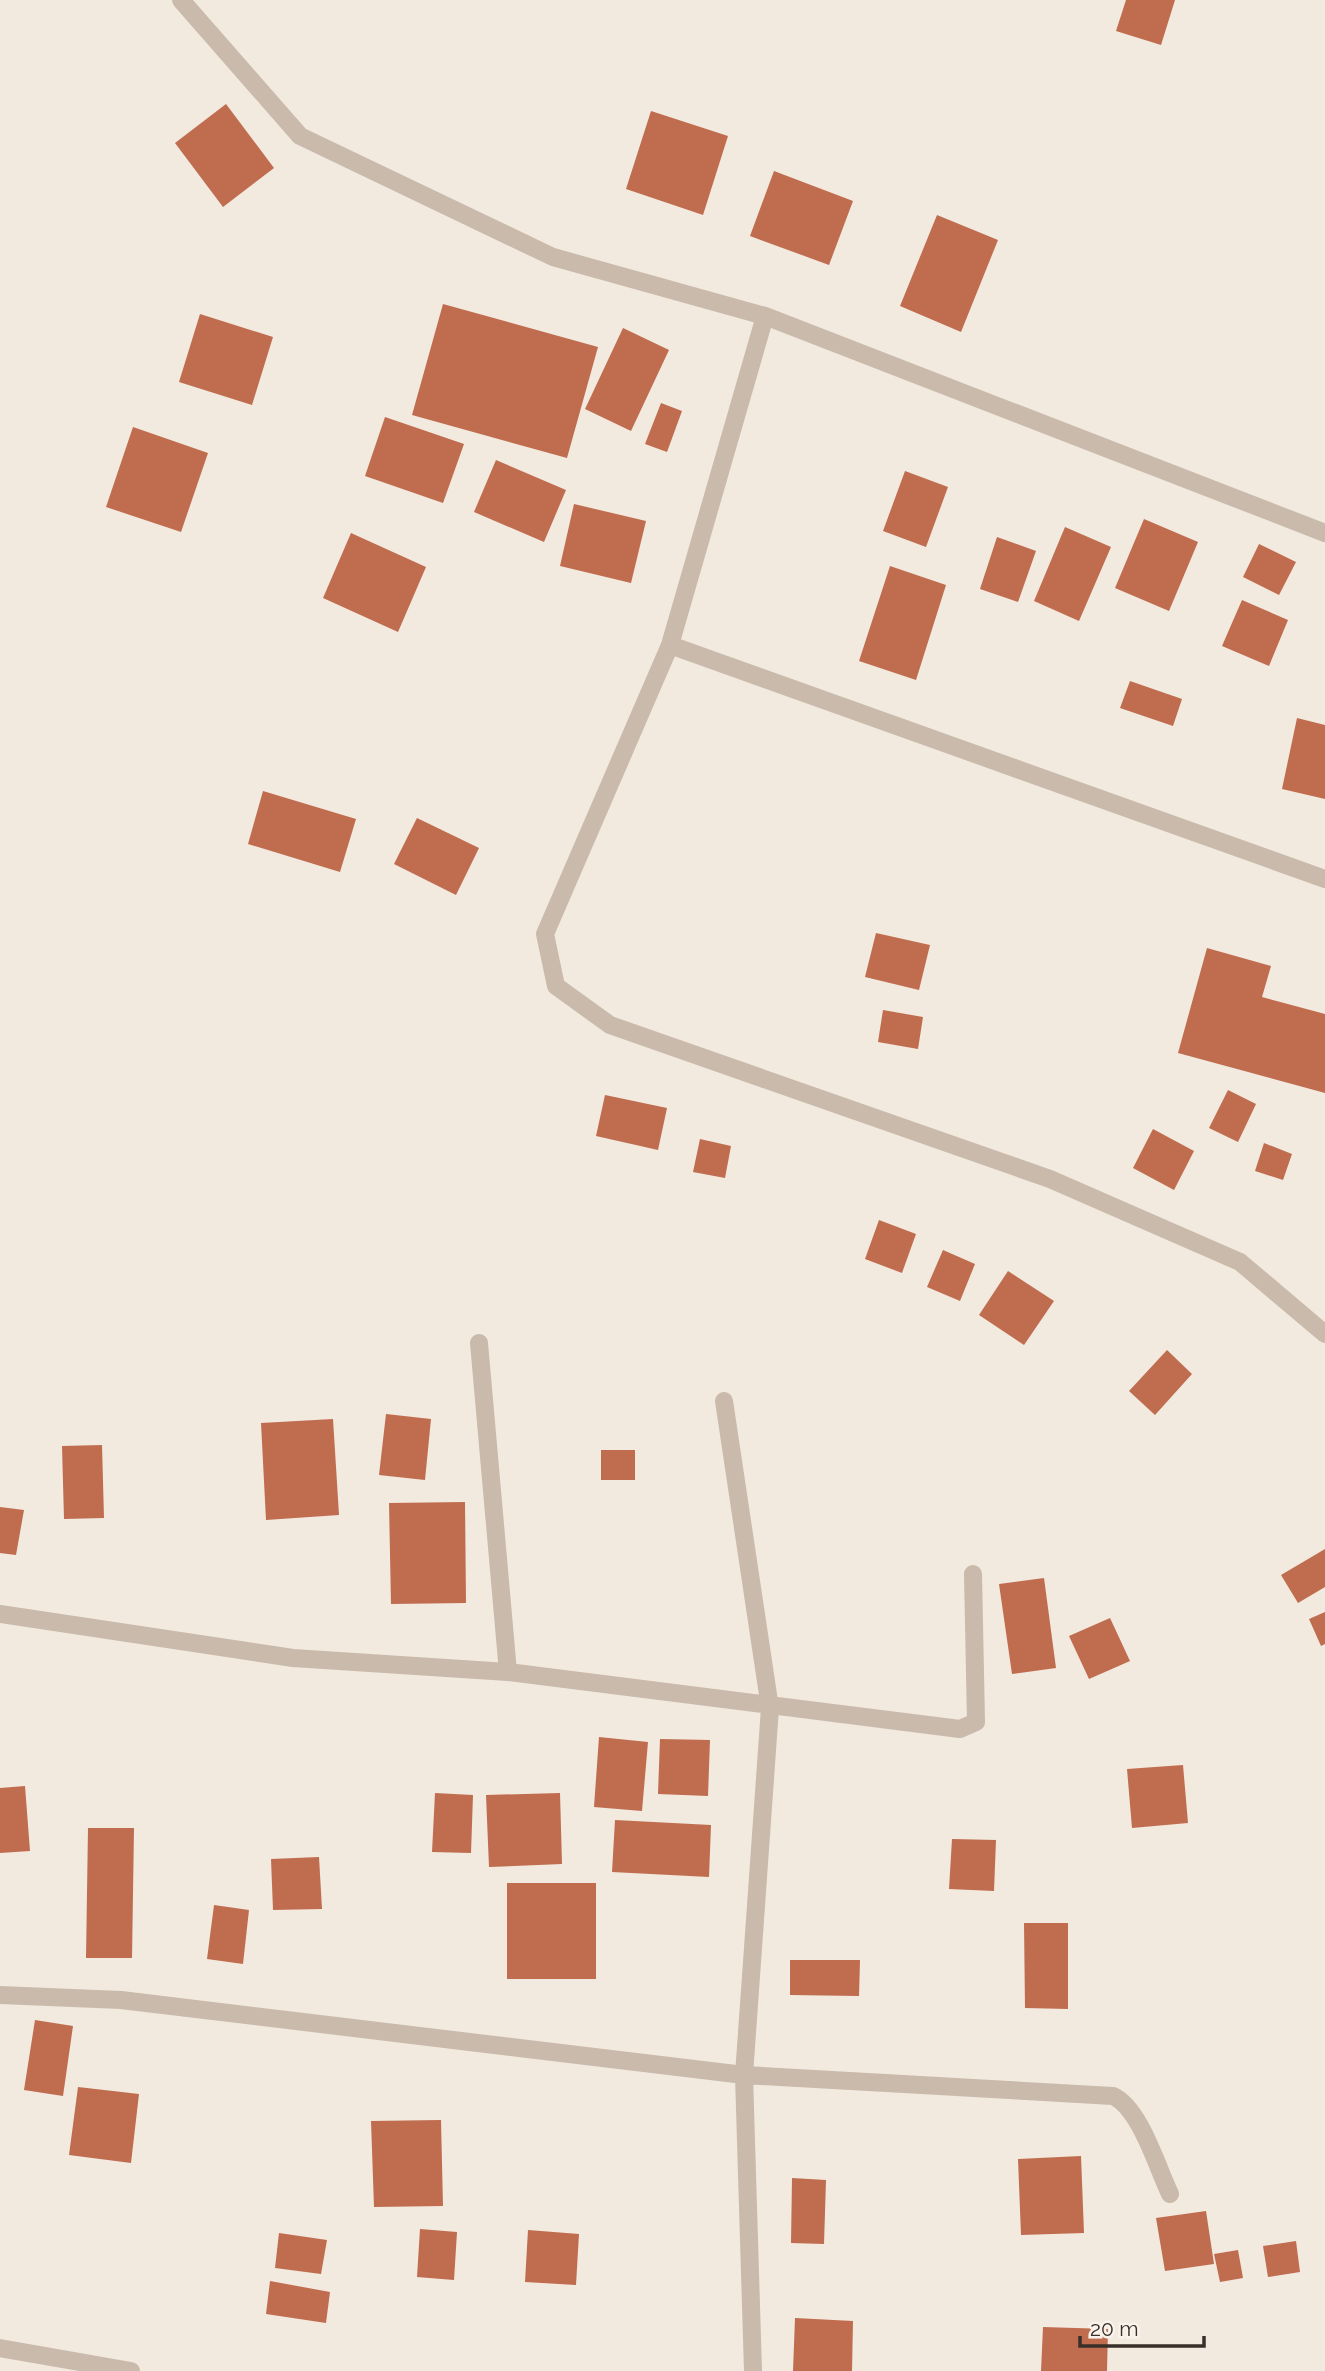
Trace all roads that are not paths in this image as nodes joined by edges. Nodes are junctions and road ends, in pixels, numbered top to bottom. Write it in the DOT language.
graph roads {
  1 [pos="181,0"];
  2 [pos="765,316"];
  3 [pos="1325,533"];
  4 [pos="670,645"];
  5 [pos="1325,879"];
  6 [pos="1325,1334"];
  7 [pos="480,1343"];
  8 [pos="724,1401"];
  9 [pos="972,1574"];
  10 [pos="0,1614"];
  11 [pos="508,1672"];
  12 [pos="770,1707"];
  13 [pos="0,1995"];
  14 [pos="744,2075"];
  15 [pos="1170,2194"];
  16 [pos="0,2348"];
  17 [pos="131,2371"];
  18 [pos="753,2371"];
  1 -- 2 [label="street"];
  2 -- 3 [label="street"];
  2 -- 4 [label="street"];
  4 -- 5 [label="street"];
  4 -- 6 [label="street"];
  7 -- 11 [label="street"];
  8 -- 12 [label="street"];
  9 -- 12 [label="street"];
  10 -- 11 [label="street"];
  11 -- 12 [label="street"];
  12 -- 14 [label="street"];
  13 -- 14 [label="street"];
  14 -- 15 [label="street"];
  14 -- 18 [label="street"];
  16 -- 17 [label="street"];
}
